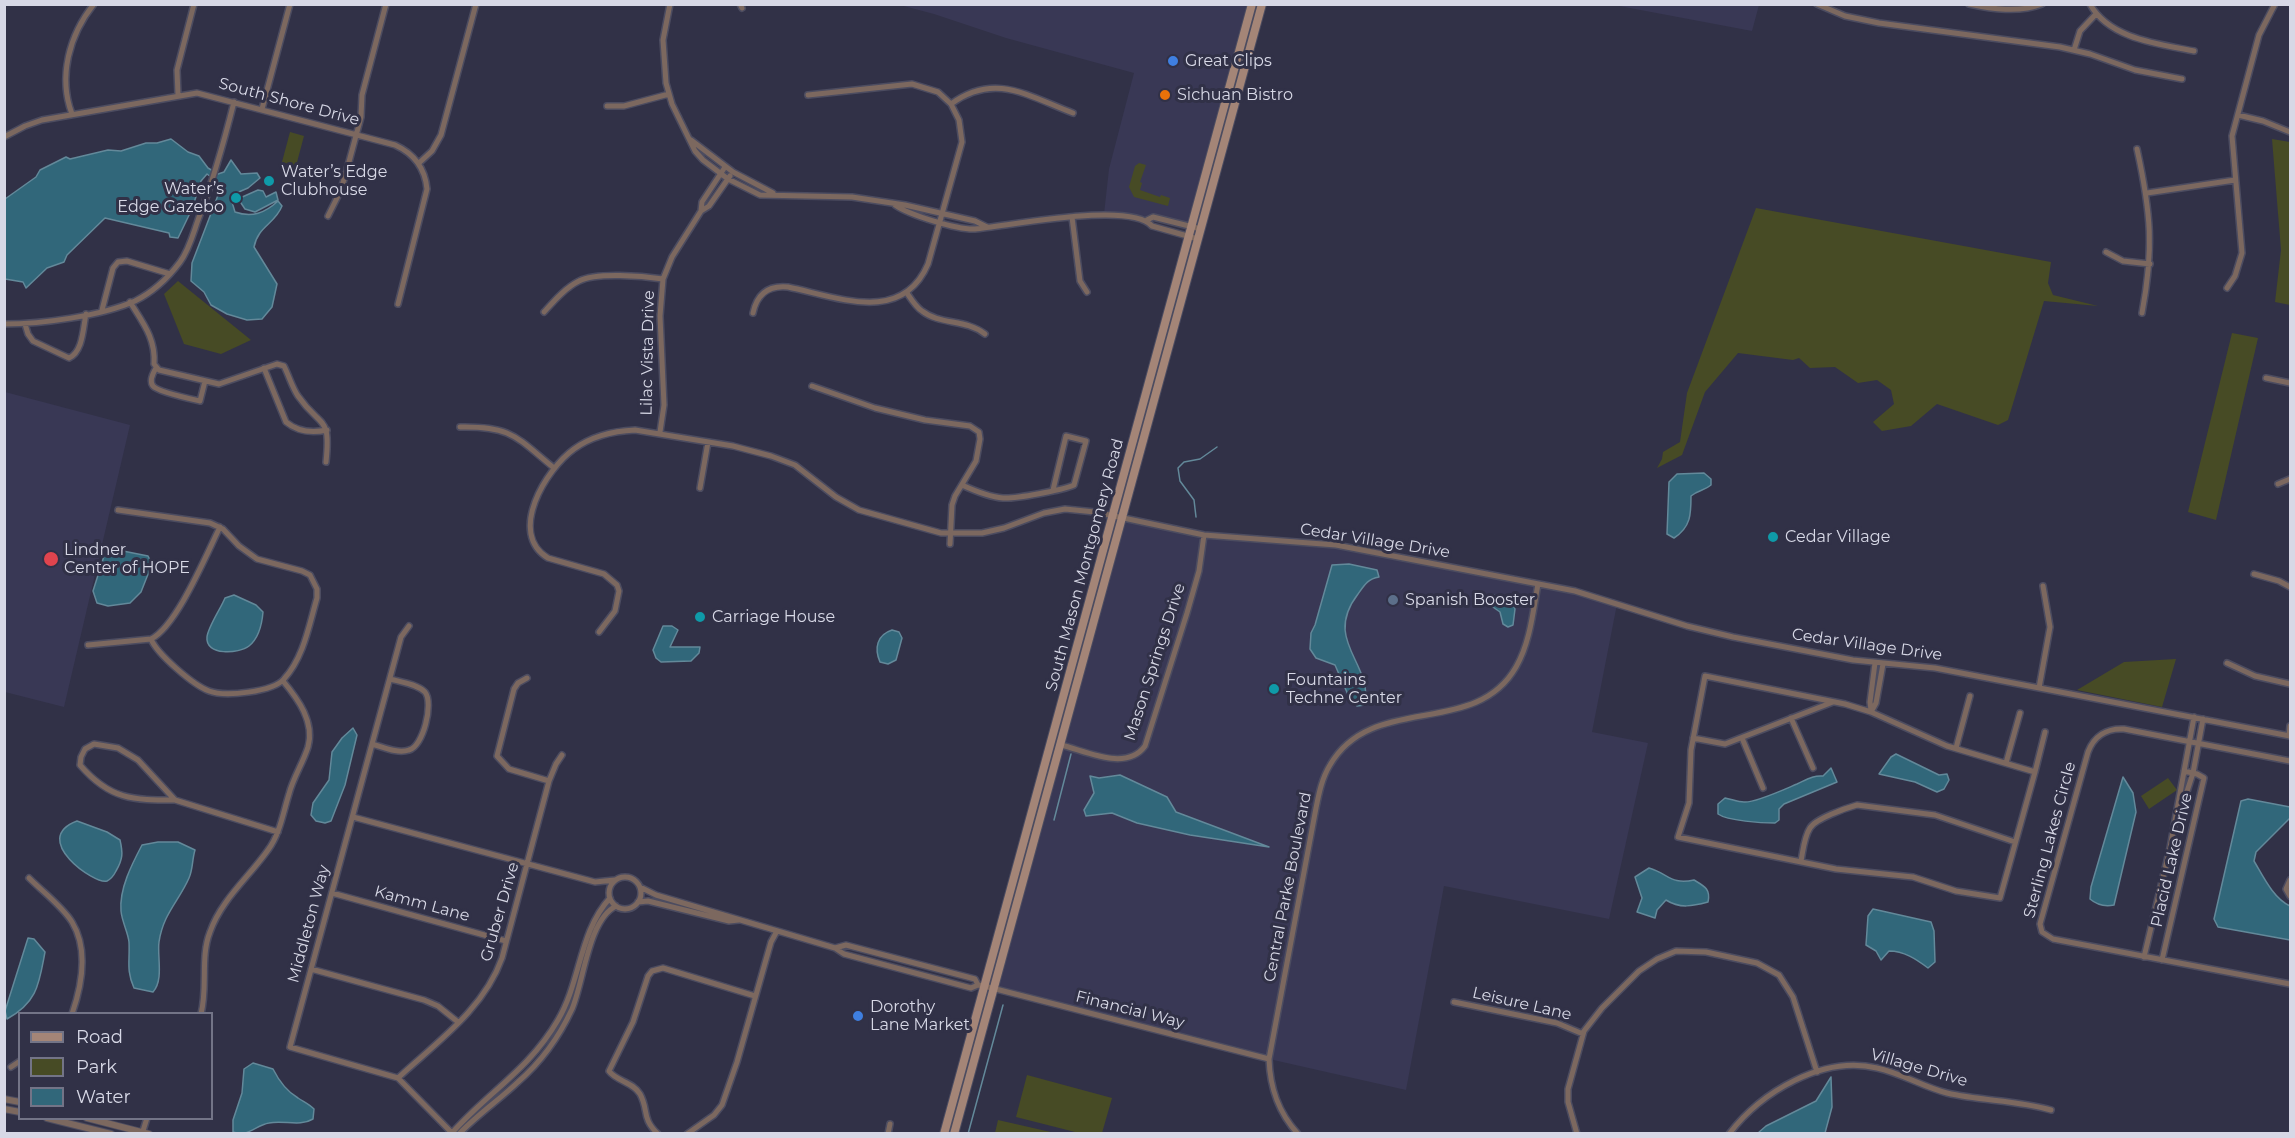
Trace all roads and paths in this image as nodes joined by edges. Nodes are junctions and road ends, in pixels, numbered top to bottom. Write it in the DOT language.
graph roads {
  1 [pos="94,4"];
  2 [pos="194,4"];
  3 [pos="290,4"];
  4 [pos="386,4"];
  5 [pos="476,4"];
  6 [pos="670,4"];
  7 [pos="1252,4"];
  8 [pos="1262,4"];
  9 [pos="1817,4"];
  10 [pos="1969,4"];
  11 [pos="2042,4"];
  12 [pos="2090,4"];
  13 [pos="2275,4"];
  14 [pos="1833,8"];
  15 [pos="2096,14"];
  16 [pos="2074,50"];
  17 [pos="2194,51"];
  18 [pos="2182,79"];
  19 [pos="669,94"];
  20 [pos="178,95"];
  21 [pos="808,95"];
  22 [pos="234,102"];
  23 [pos="951,105"];
  24 [pos="607,106"];
  25 [pos="262,109"];
  26 [pos="1073,113"];
  27 [pos="72,114"];
  28 [pos="2238,116"];
  29 [pos="2290,132"];
  30 [pos="356,134"];
  31 [pos="4,137"];
  32 [pos="691,139"];
  33 [pos="2137,149"];
  34 [pos="419,163"];
  35 [pos="725,167"];
  36 [pos="733,172"];
  37 [pos="720,174"];
  38 [pos="728,179"];
  39 [pos="2235,180"];
  40 [pos="2147,193"];
  41 [pos="775,194"];
  42 [pos="894,204"];
  43 [pos="701,211"];
  44 [pos="943,215"];
  45 [pos="328,216"];
  46 [pos="1072,217"];
  47 [pos="1147,220"];
  48 [pos="941,222"];
  49 [pos="987,227"];
  50 [pos="1191,227"];
  51 [pos="1201,229"];
  52 [pos="1189,236"];
  53 [pos="1198,239"];
  54 [pos="2106,252"];
  55 [pos="2150,264"];
  56 [pos="170,274"];
  57 [pos="663,279"];
  58 [pos="2227,288"];
  59 [pos="1087,292"];
  60 [pos="907,293"];
  61 [pos="130,302"];
  62 [pos="398,304"];
  63 [pos="102,310"];
  64 [pos="544,312"];
  65 [pos="753,313"];
  66 [pos="2142,313"];
  67 [pos="86,314"];
  68 [pos="4,324"];
  69 [pos="25,324"];
  70 [pos="985,334"];
  71 [pos="156,368"];
  72 [pos="264,368"];
  73 [pos="2266,378"];
  74 [pos="205,381"];
  75 [pos="2290,383"];
  76 [pos="812,386"];
  77 [pos="460,427"];
  78 [pos="327,430"];
  79 [pos="660,432"];
  80 [pos="708,442"];
  81 [pos="326,462"];
  82 [pos="554,468"];
  83 [pos="2290,479"];
  84 [pos="2278,484"];
  85 [pos="962,485"];
  86 [pos="700,488"];
  87 [pos="1053,490"];
  88 [pos="118,510"];
  89 [pos="1112,516"];
  90 [pos="1122,519"];
  91 [pos="220,527"];
  92 [pos="951,534"];
  93 [pos="1204,535"];
  94 [pos="950,544"];
  95 [pos="2254,574"];
  96 [pos="1538,584"];
  97 [pos="2043,586"];
  98 [pos="2290,587"];
  99 [pos="409,626"];
  100 [pos="599,632"];
  101 [pos="151,639"];
  102 [pos="87,645"];
  103 [pos="1875,663"];
  104 [pos="2227,663"];
  105 [pos="1883,664"];
  106 [pos="527,678"];
  107 [pos="390,679"];
  108 [pos="283,681"];
  109 [pos="2290,684"];
  110 [pos="2039,688"];
  111 [pos="1970,696"];
  112 [pos="1834,702"];
  113 [pos="1871,711"];
  114 [pos="2019,712"];
  115 [pos="2194,717"];
  116 [pos="1791,718"];
  117 [pos="2203,719"];
  118 [pos="2290,726"];
  119 [pos="2046,732"];
  120 [pos="2290,736"];
  121 [pos="1693,738"];
  122 [pos="1742,738"];
  123 [pos="2190,741"];
  124 [pos="2198,743"];
  125 [pos="372,744"];
  126 [pos="1061,745"];
  127 [pos="1956,748"];
  128 [pos="562,755"];
  129 [pos="2290,761"];
  130 [pos="2006,763"];
  131 [pos="1813,768"];
  132 [pos="2184,771"];
  133 [pos="2035,772"];
  134 [pos="2193,773"];
  135 [pos="549,781"];
  136 [pos="1762,788"];
  137 [pos="175,800"];
  138 [pos="352,817"];
  139 [pos="278,832"];
  140 [pos="2172,838"];
  141 [pos="2015,842"];
  142 [pos="1801,861"];
  143 [pos="527,864"];
  144 [pos="29,878"];
  145 [pos="615,880"];
  146 [pos="2290,880"];
  147 [pos="595,882"];
  148 [pos="640,887"];
  149 [pos="332,893"];
  150 [pos="2290,896"];
  151 [pos="610,897"];
  152 [pos="638,902"];
  153 [pos="616,906"];
  154 [pos="739,920"];
  155 [pos="777,931"];
  156 [pos="506,941"];
  157 [pos="836,948"];
  158 [pos="2144,957"];
  159 [pos="2162,960"];
  160 [pos="311,969"];
  161 [pos="2290,984"];
  162 [pos="981,986"];
  163 [pos="994,989"];
  164 [pos="755,996"];
  165 [pos="1454,1002"];
  166 [pos="72,1012"];
  167 [pos="201,1012"];
  168 [pos="458,1022"];
  169 [pos="557,1022"];
  170 [pos="563,1026"];
  171 [pos="1583,1034"];
  172 [pos="1269,1059"];
  173 [pos="18,1062"];
  174 [pos="11,1067"];
  175 [pos="1817,1072"];
  176 [pos="398,1078"];
  177 [pos="2051,1110"];
  178 [pos="51,1120"];
  179 [pos="91,1120"];
  180 [pos="145,1120"];
  181 [pos="890,1124"];
  182 [pos="141,1133"];
  183 [pos="451,1133"];
  184 [pos="111,1134"];
  185 [pos="149,1134"];
  186 [pos="459,1134"];
  187 [pos="658,1134"];
  188 [pos="687,1134"];
  189 [pos="888,1134"];
  190 [pos="944,1134"];
  191 [pos="954,1134"];
  192 [pos="1298,1134"];
  193 [pos="1577,1134"];
  194 [pos="1729,1134"];
  1 -- 27 [label="street"];
  2 -- 20 [label="street"];
  3 -- 25 [label="street"];
  4 -- 30 [label="street"];
  5 -- 34 [label="street"];
  6 -- 19 [label="street"];
  7 -- 50 [label="main road, South Mason Montgomery Road"];
  8 -- 51 [label="main road, South Mason Montgomery Road"];
  9 -- 14 [label="street"];
  10 -- 11 [label="street"];
  12 -- 15 [label="street"];
  13 -- 28 [label="street"];
  14 -- 16 [label="street"];
  15 -- 16 [label="street"];
  15 -- 17 [label="street"];
  16 -- 18 [label="street"];
  19 -- 24 [label="street"];
  19 -- 32 [label="street"];
  20 -- 22 [label="street, South Shore Drive"];
  20 -- 27 [label="street, South Shore Drive"];
  21 -- 23 [label="street"];
  22 -- 25 [label="street, South Shore Drive"];
  22 -- 56 [label="street"];
  23 -- 26 [label="street"];
  23 -- 44 [label="street"];
  25 -- 30 [label="street, South Shore Drive"];
  27 -- 31 [label="street, South Shore Drive"];
  28 -- 29 [label="street"];
  28 -- 39 [label="street"];
  30 -- 34 [label="street, South Shore Drive"];
  30 -- 45 [label="street"];
  32 -- 35 [label="street"];
  32 -- 37 [label="street"];
  33 -- 40 [label="street"];
  34 -- 62 [label="street"];
  35 -- 36 [label="street"];
  35 -- 37 [label="street, Lilac Vista Drive"];
  36 -- 38 [label="street, Lilac Vista Drive"];
  36 -- 41 [label="street"];
  37 -- 38 [label="street"];
  37 -- 43 [label="street, Lilac Vista Drive"];
  38 -- 41 [label="street"];
  38 -- 43 [label="street, Lilac Vista Drive"];
  39 -- 40 [label="street"];
  39 -- 58 [label="street"];
  40 -- 55 [label="street"];
  41 -- 42 [label="street"];
  42 -- 44 [label="street"];
  42 -- 48 [label="street"];
  43 -- 57 [label="street, Lilac Vista Drive"];
  44 -- 48 [label="street"];
  44 -- 49 [label="street"];
  46 -- 47 [label="street"];
  46 -- 49 [label="street"];
  46 -- 59 [label="street"];
  47 -- 50 [label="street"];
  47 -- 52 [label="street"];
  48 -- 49 [label="street"];
  48 -- 60 [label="street"];
  50 -- 51 [label="street"];
  50 -- 52 [label="main road, South Mason Montgomery Road"];
  51 -- 53 [label="main road, South Mason Montgomery Road"];
  52 -- 53 [label="street"];
  52 -- 89 [label="main road, South Mason Montgomery Road"];
  53 -- 90 [label="main road, South Mason Montgomery Road"];
  54 -- 55 [label="street"];
  55 -- 66 [label="street"];
  56 -- 61 [label="street"];
  56 -- 63 [label="street"];
  57 -- 64 [label="street"];
  57 -- 79 [label="street, Lilac Vista Drive"];
  60 -- 65 [label="street"];
  60 -- 70 [label="street"];
  61 -- 63 [label="street"];
  61 -- 71 [label="street"];
  63 -- 67 [label="street"];
  67 -- 69 [label="street"];
  67 -- 69 [label="street"];
  68 -- 69 [label="street"];
  71 -- 74 [label="street"];
  71 -- 74 [label="street"];
  72 -- 74 [label="street"];
  72 -- 78 [label="street"];
  72 -- 78 [label="street"];
  73 -- 75 [label="street"];
  76 -- 85 [label="street"];
  77 -- 82 [label="street"];
  78 -- 81 [label="street"];
  79 -- 80 [label="street, Cedar Village Drive"];
  79 -- 82 [label="street, Cedar Village Drive"];
  80 -- 86 [label="street"];
  80 -- 92 [label="street, Cedar Village Drive"];
  82 -- 100 [label="street, Cedar Village Drive"];
  83 -- 84 [label="street"];
  85 -- 87 [label="street"];
  85 -- 92 [label="street"];
  87 -- 87 [label="street"];
  88 -- 91 [label="street"];
  89 -- 90 [label="street, Cedar Village Drive"];
  89 -- 92 [label="street, Cedar Village Drive"];
  89 -- 162 [label="main road, South Mason Montgomery Road"];
  90 -- 93 [label="street, Cedar Village Drive"];
  90 -- 126 [label="main road, South Mason Montgomery Road"];
  91 -- 101 [label="street"];
  91 -- 108 [label="street"];
  92 -- 94 [label="street"];
  93 -- 96 [label="street, Cedar Village Drive"];
  93 -- 126 [label="street, Mason Springs Drive"];
  95 -- 98 [label="street"];
  96 -- 103 [label="street, Cedar Village Drive"];
  96 -- 172 [label="street, Central Parke Boulevard"];
  97 -- 110 [label="street"];
  99 -- 107 [label="street, Middleton Way"];
  101 -- 102 [label="street"];
  101 -- 108 [label="street"];
  103 -- 105 [label="street, Cedar Village Drive"];
  103 -- 113 [label="street"];
  104 -- 109 [label="street"];
  105 -- 110 [label="street, Cedar Village Drive"];
  105 -- 113 [label="street"];
  106 -- 135 [label="street"];
  107 -- 125 [label="street, Middleton Way"];
  107 -- 125 [label="street"];
  108 -- 139 [label="street"];
  110 -- 115 [label="street, Cedar Village Drive"];
  111 -- 127 [label="street"];
  112 -- 113 [label="street"];
  112 -- 116 [label="street"];
  112 -- 121 [label="street"];
  113 -- 127 [label="street"];
  114 -- 130 [label="street"];
  115 -- 117 [label="street, Cedar Village Drive"];
  115 -- 123 [label="street, Placid Lake Drive"];
  116 -- 122 [label="street"];
  116 -- 131 [label="street"];
  117 -- 120 [label="street, Cedar Village Drive"];
  117 -- 124 [label="street, Placid Lake Drive"];
  118 -- 120 [label="street"];
  119 -- 133 [label="street"];
  121 -- 122 [label="street"];
  121 -- 142 [label="street"];
  122 -- 136 [label="street"];
  123 -- 124 [label="street, Sterling Lakes Circle"];
  123 -- 132 [label="street, Placid Lake Drive"];
  123 -- 158 [label="street, Sterling Lakes Circle"];
  124 -- 129 [label="street, Sterling Lakes Circle"];
  124 -- 134 [label="street, Placid Lake Drive"];
  125 -- 138 [label="street, Middleton Way"];
  126 -- 163 [label="main road, South Mason Montgomery Road"];
  127 -- 130 [label="street"];
  128 -- 135 [label="street, Gruber Drive"];
  130 -- 133 [label="street"];
  132 -- 134 [label="street, Placid Lake Drive"];
  132 -- 140 [label="street, Placid Lake Drive"];
  133 -- 141 [label="street"];
  134 -- 140 [label="street, Placid Lake Drive"];
  134 -- 159 [label="street, Placid Lake Drive"];
  135 -- 143 [label="street, Gruber Drive"];
  137 -- 137 [label="street"];
  137 -- 139 [label="street"];
  138 -- 143 [label="street"];
  138 -- 149 [label="street, Middleton Way"];
  139 -- 167 [label="street"];
  140 -- 158 [label="street, Placid Lake Drive"];
  141 -- 142 [label="street"];
  141 -- 142 [label="street"];
  143 -- 147 [label="street"];
  143 -- 156 [label="street, Gruber Drive"];
  144 -- 166 [label="street"];
  145 -- 147 [label="street"];
  145 -- 148 [label="street"];
  145 -- 151 [label="street"];
  146 -- 150 [label="street"];
  147 -- 151 [label="street"];
  148 -- 152 [label="street"];
  148 -- 154 [label="street"];
  149 -- 156 [label="street, Kamm Lane"];
  149 -- 160 [label="street, Middleton Way"];
  151 -- 153 [label="street"];
  151 -- 169 [label="street"];
  152 -- 153 [label="street"];
  152 -- 154 [label="street"];
  153 -- 170 [label="street"];
  154 -- 155 [label="street"];
  155 -- 157 [label="street"];
  155 -- 164 [label="street"];
  156 -- 168 [label="street, Gruber Drive"];
  157 -- 162 [label="street"];
  157 -- 162 [label="street"];
  158 -- 159 [label="street, Sterling Lakes Circle"];
  159 -- 161 [label="street, Sterling Lakes Circle"];
  160 -- 168 [label="street"];
  160 -- 176 [label="street, Middleton Way"];
  162 -- 163 [label="street, Financial Way"];
  162 -- 190 [label="main road, South Mason Montgomery Road"];
  163 -- 172 [label="street, Financial Way"];
  163 -- 191 [label="main road, South Mason Montgomery Road"];
  164 -- 187 [label="street"];
  164 -- 188 [label="street"];
  165 -- 171 [label="street, Leisure Lane"];
  168 -- 176 [label="street, Gruber Drive"];
  169 -- 170 [label="street"];
  169 -- 183 [label="street"];
  170 -- 186 [label="street"];
  171 -- 175 [label="street"];
  171 -- 193 [label="street"];
  172 -- 192 [label="street, Central Parke Boulevard"];
  173 -- 174 [label="street"];
  175 -- 177 [label="street, Village Drive"];
  175 -- 194 [label="street, Village Drive"];
  176 -- 183 [label="street, Middleton Way"];
  178 -- 184 [label="street"];
  179 -- 182 [label="street"];
  180 -- 182 [label="street"];
  181 -- 189 [label="street"];
  182 -- 185 [label="street"];
}
